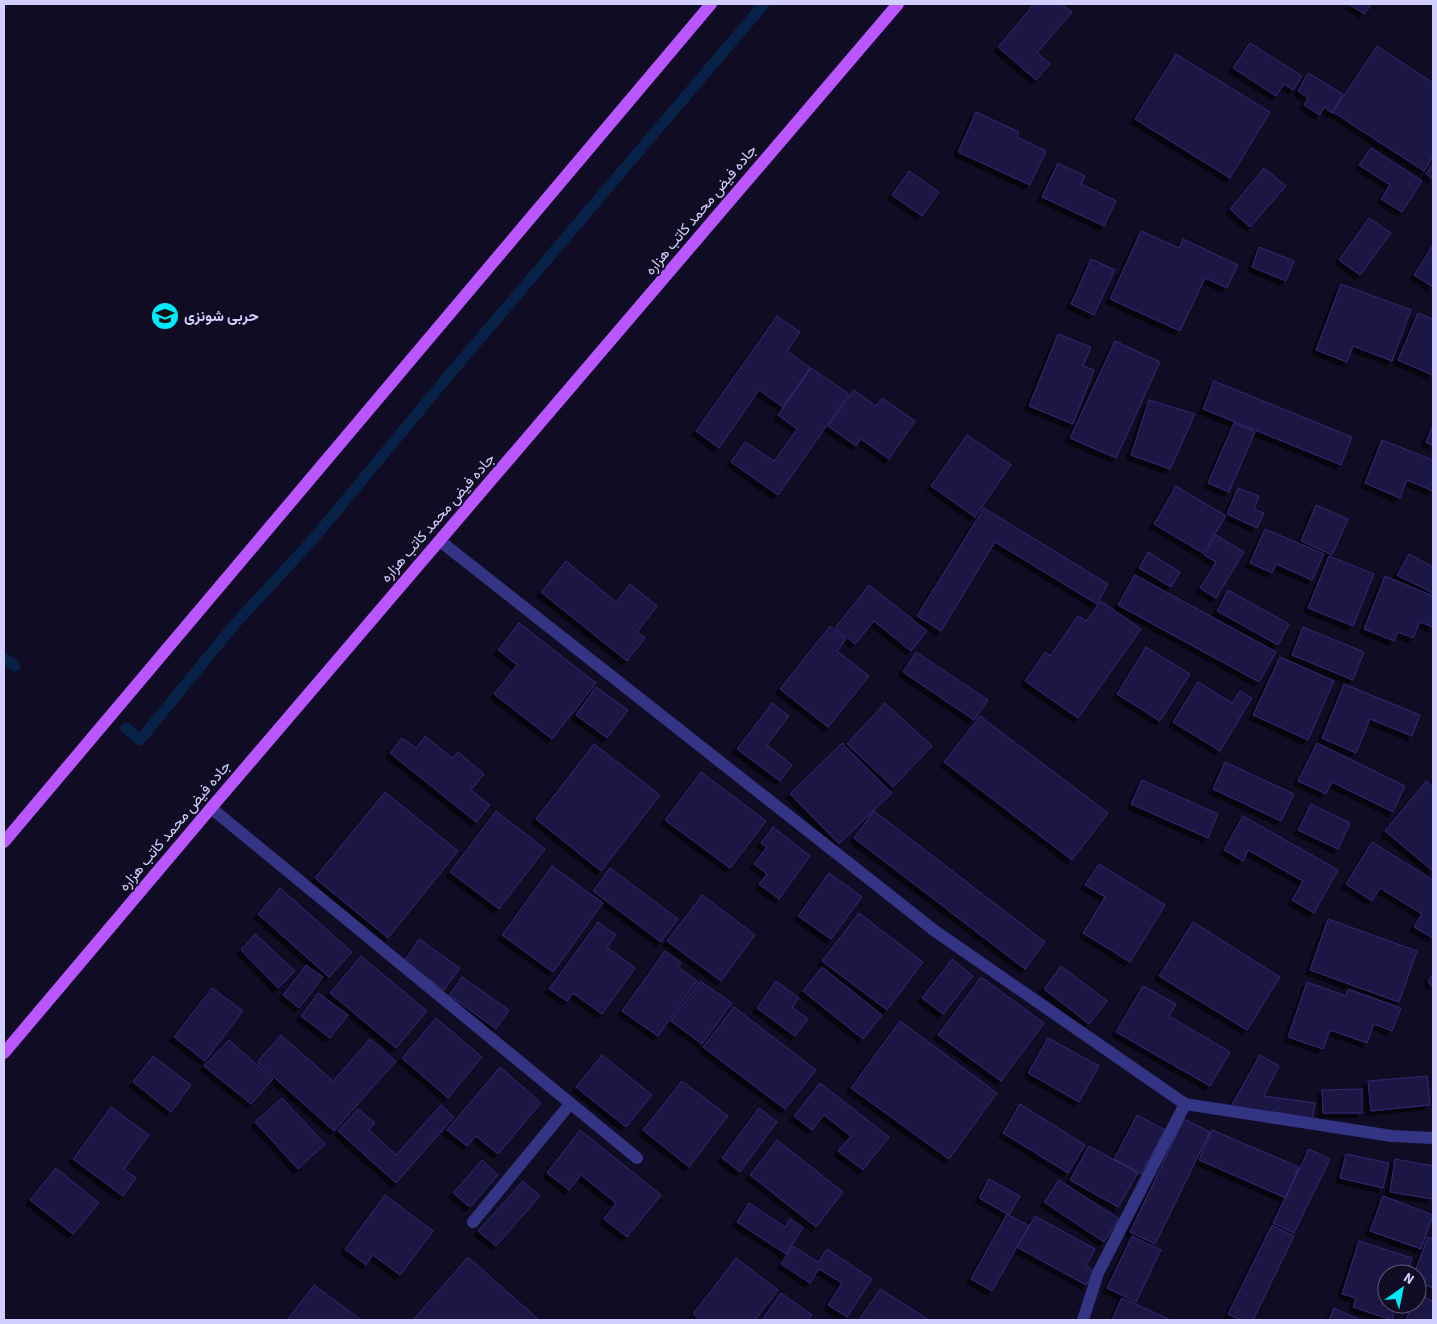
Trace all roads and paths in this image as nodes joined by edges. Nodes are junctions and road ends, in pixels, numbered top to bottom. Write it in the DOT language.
graph roads {
  1 [pos="712,4"];
  2 [pos="898,4"];
  3 [pos="440,541"];
  4 [pos="211,808"];
  5 [pos="4,842"];
  6 [pos="4,1053"];
  7 [pos="570,1104"];
  8 [pos="1185,1104"];
  9 [pos="1433,1138"];
  10 [pos="637,1158"];
  11 [pos="473,1222"];
  12 [pos="1083,1320"];
  1 -- 5 [label="main road"];
  2 -- 3 [label="main road, جاده فیض محمد کاتب هزاره"];
  3 -- 4 [label="main road, جاده فیض محمد کاتب هزاره"];
  3 -- 8 [label="street"];
  4 -- 6 [label="main road, جاده فیض محمد کاتب هزاره"];
  4 -- 7 [label="street"];
  7 -- 10 [label="street"];
  7 -- 11 [label="street"];
  8 -- 9 [label="street"];
  8 -- 12 [label="street"];
}
